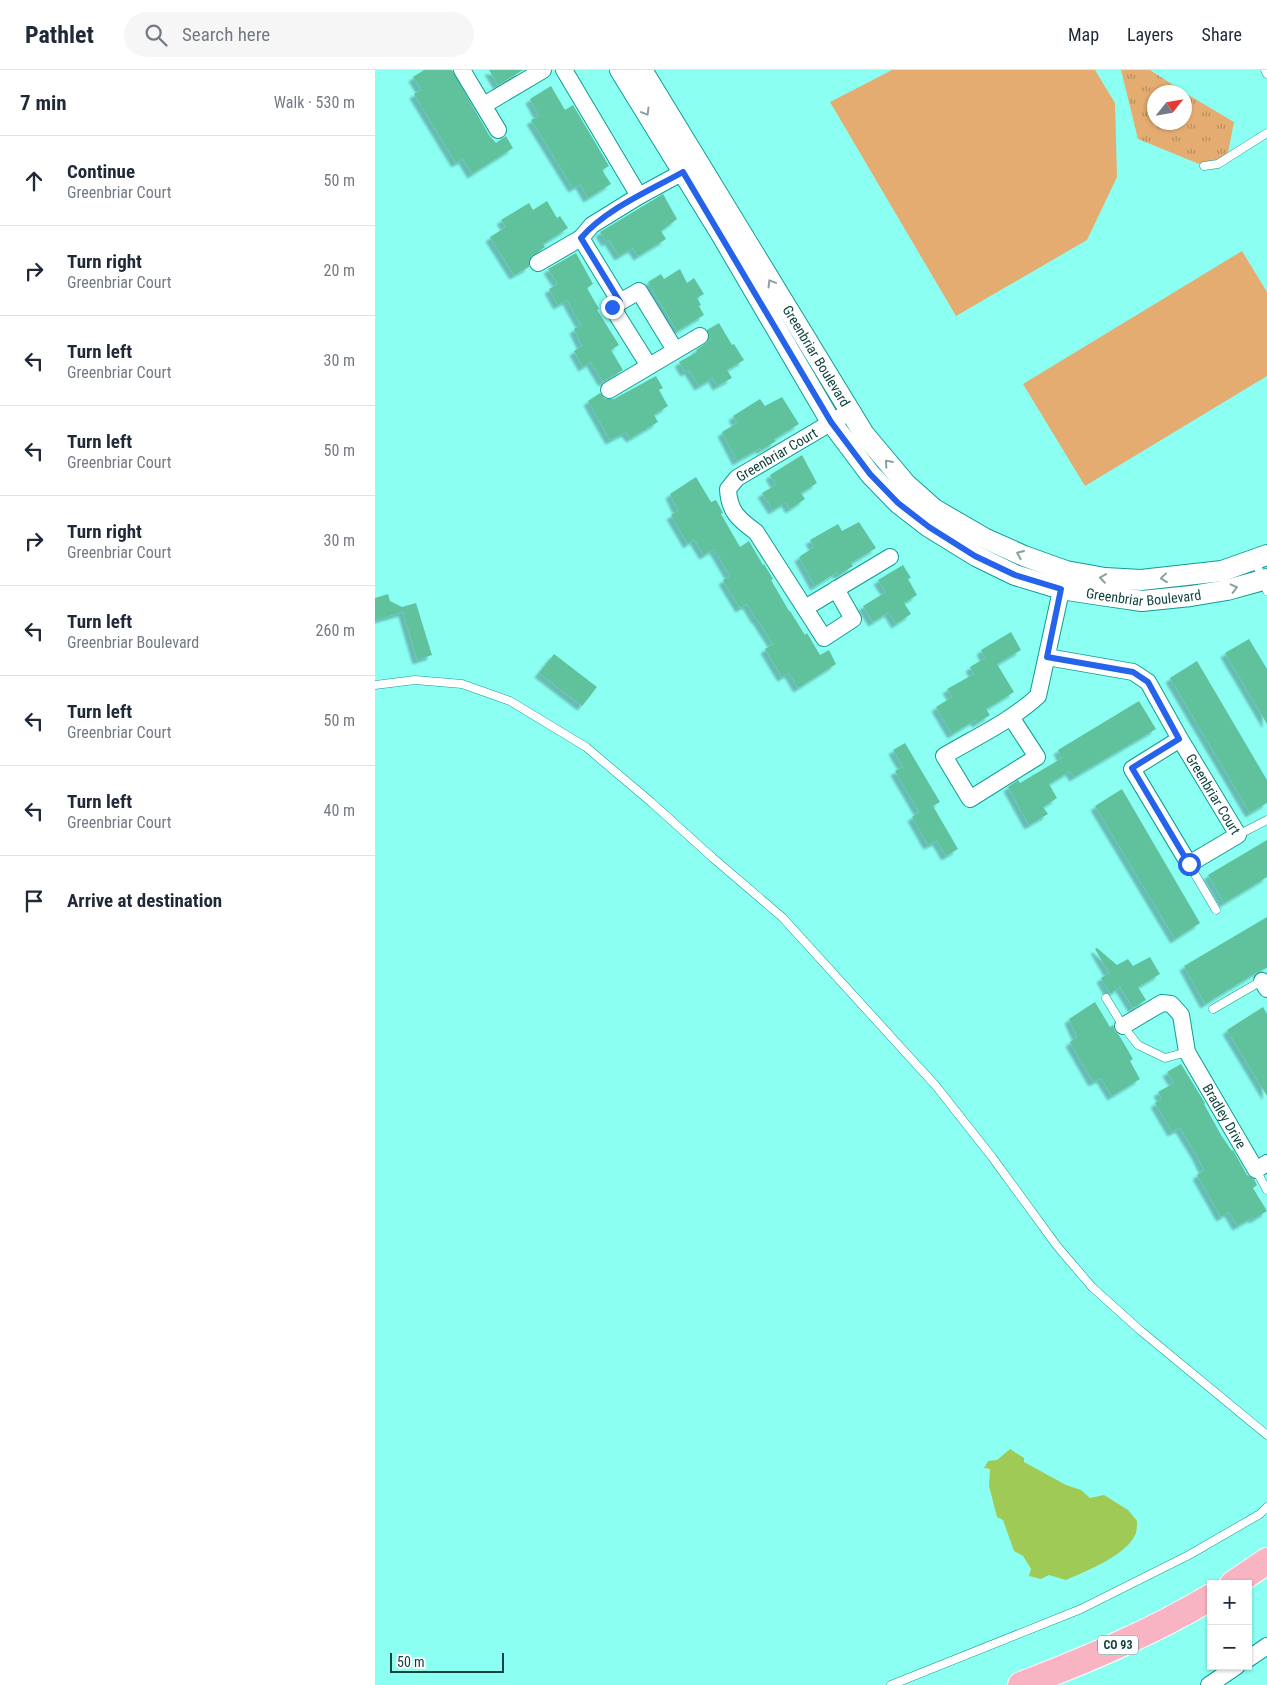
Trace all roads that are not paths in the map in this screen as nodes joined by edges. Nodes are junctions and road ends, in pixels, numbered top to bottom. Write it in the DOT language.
graph roads {
  1 [pos="462,70"];
  2 [pos="543,70"];
  3 [pos="564,70"];
  4 [pos="620,70"];
  5 [pos="642,70"];
  6 [pos="1265,70"];
  7 [pos="1267,74"];
  8 [pos="484,105"];
  9 [pos="498,130"];
  10 [pos="1267,133"];
  11 [pos="1204,166"];
  12 [pos="683,172"];
  13 [pos="639,196"];
  14 [pos="581,238"];
  15 [pos="538,263"];
  16 [pos="620,302"];
  17 [pos="700,336"];
  18 [pos="675,350"];
  19 [pos="649,366"];
  20 [pos="609,390"];
  21 [pos="849,412"];
  22 [pos="831,422"];
  23 [pos="890,556"];
  24 [pos="1261,557"];
  25 [pos="1064,580"];
  26 [pos="1266,584"];
  27 [pos="836,589"];
  28 [pos="805,608"];
  29 [pos="1047,657"];
  30 [pos="375,685"];
  31 [pos="1011,716"];
  32 [pos="1179,739"];
  33 [pos="1267,820"];
  34 [pos="1238,835"];
  35 [pos="1189,864"];
  36 [pos="1216,910"];
  37 [pos="1265,982"];
  38 [pos="1106,998"];
  39 [pos="1213,1009"];
  40 [pos="1123,1026"];
  41 [pos="1187,1052"];
  42 [pos="1261,1166"];
  43 [pos="1267,1190"];
  44 [pos="1267,1435"];
  45 [pos="1267,1507"];
  46 [pos="1267,1561"];
  47 [pos="1239,1580"];
  48 [pos="1207,1600"];
  49 [pos="1267,1646"];
  50 [pos="1252,1656"];
  51 [pos="1231,1670"];
  52 [pos="891,1685"];
  53 [pos="1021,1685"];
  54 [pos="1209,1685"];
  1 -- 8 [label="street"];
  2 -- 8 [label="street"];
  3 -- 13 [label="street"];
  4 -- 12 [label="street, Greenbriar Boulevard, one-way"];
  21 -- 5 [label="street, Greenbriar Boulevard, one-way"];
  6 -- 7 [label="lane"];
  8 -- 9 [label="street"];
  10 -- 11 [label="lane"];
  12 -- 13 [label="street"];
  12 -- 22 [label="street, Greenbriar Boulevard"];
  13 -- 14 [label="street"];
  14 -- 15 [label="street"];
  14 -- 16 [label="street"];
  16 -- 18 [label="street"];
  16 -- 19 [label="street"];
  17 -- 18 [label="street"];
  18 -- 19 [label="street"];
  19 -- 20 [label="street"];
  21 -- 22 [label="street, Greenbriar Court"];
  25 -- 21 [label="street, Greenbriar Boulevard, one-way"];
  22 -- 25 [label="street, Greenbriar Boulevard"];
  22 -- 28 [label="street, Greenbriar Court"];
  23 -- 27 [label="street"];
  24 -- 25 [label="street, Greenbriar Boulevard, one-way"];
  24 -- 26 [label="lane"];
  25 -- 26 [label="street, Greenbriar Boulevard, one-way"];
  25 -- 29 [label="street"];
  27 -- 28 [label="street"];
  27 -- 28 [label="street, Greenbriar Court"];
  29 -- 31 [label="street"];
  29 -- 32 [label="street, Greenbriar Court"];
  30 -- 44 [label="lane"];
  31 -- 31 [label="street"];
  32 -- 34 [label="street, Greenbriar Court"];
  32 -- 35 [label="street, Greenbriar Court"];
  33 -- 34 [label="lane"];
  34 -- 35 [label="street, Greenbriar Court"];
  35 -- 36 [label="lane"];
  37 -- 39 [label="lane"];
  38 -- 40 [label="lane"];
  40 -- 41 [label="lane"];
  40 -- 41 [label="street, Bradley Drive"];
  41 -- 42 [label="street, Bradley Drive"];
  42 -- 43 [label="lane"];
  45 -- 52 [label="lane"];
  46 -- 47 [label="highway"];
  48 -- 53 [label="highway, CO 93"];
  49 -- 50 [label="street"];
  51 -- 54 [label="street"];
}
